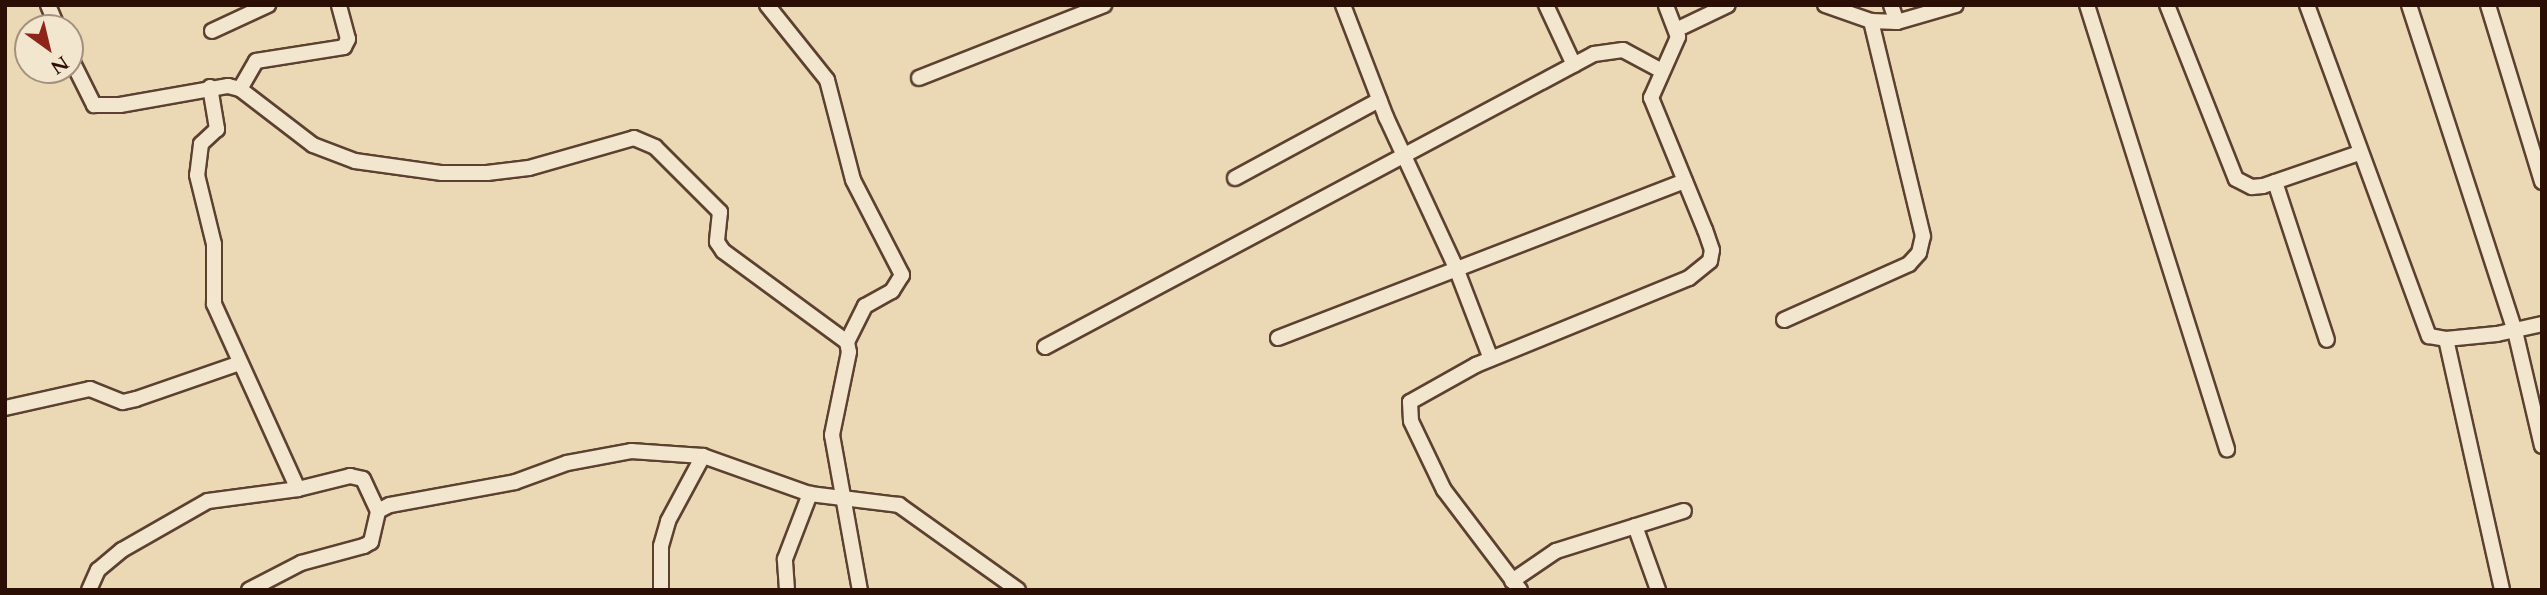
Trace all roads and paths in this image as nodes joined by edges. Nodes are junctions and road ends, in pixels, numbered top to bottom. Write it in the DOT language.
graph roads {
  1 [pos="268,5"];
  2 [pos="339,5"];
  3 [pos="767,5"];
  4 [pos="1104,5"];
  5 [pos="1343,5"];
  6 [pos="1546,5"];
  7 [pos="1666,5"];
  8 [pos="1728,5"];
  9 [pos="1825,5"];
  10 [pos="1891,5"];
  11 [pos="1956,5"];
  12 [pos="2087,5"];
  13 [pos="2167,5"];
  14 [pos="2307,5"];
  15 [pos="2409,5"];
  16 [pos="2488,5"];
  17 [pos="1075,10"];
  18 [pos="1871,21"];
  19 [pos="1897,22"];
  20 [pos="1678,29"];
  21 [pos="212,31"];
  22 [pos="1574,65"];
  23 [pos="1662,71"];
  24 [pos="919,78"];
  25 [pos="81,84"];
  26 [pos="210,87"];
  27 [pos="240,89"];
  28 [pos="1379,100"];
  29 [pos="2359,153"];
  30 [pos="1405,158"];
  31 [pos="1235,178"];
  32 [pos="1685,181"];
  33 [pos="2275,182"];
  34 [pos="2542,182"];
  35 [pos="1456,268"];
  36 [pos="1784,320"];
  37 [pos="2542,324"];
  38 [pos="2515,331"];
  39 [pos="1278,338"];
  40 [pos="2446,339"];
  41 [pos="2326,340"];
  42 [pos="847,342"];
  43 [pos="1045,348"];
  44 [pos="1491,359"];
  45 [pos="240,363"];
  46 [pos="5,408"];
  47 [pos="2542,446"];
  48 [pos="2227,449"];
  49 [pos="703,456"];
  50 [pos="298,489"];
  51 [pos="810,494"];
  52 [pos="845,498"];
  53 [pos="378,511"];
  54 [pos="1684,511"];
  55 [pos="1635,526"];
  56 [pos="1516,585"];
  57 [pos="255,588"];
  58 [pos="89,590"];
  59 [pos="661,590"];
  60 [pos="787,590"];
  61 [pos="860,590"];
  62 [pos="1018,590"];
  63 [pos="1658,590"];
  64 [pos="2502,590"];
  1 -- 21 [label="street"];
  2 -- 27 [label="street"];
  3 -- 42 [label="street"];
  4 -- 17 [label="street"];
  5 -- 28 [label="street"];
  6 -- 22 [label="street"];
  7 -- 20 [label="street"];
  8 -- 20 [label="street"];
  9 -- 18 [label="street"];
  10 -- 19 [label="street"];
  11 -- 19 [label="street"];
  12 -- 48 [label="street"];
  13 -- 33 [label="street"];
  14 -- 29 [label="street"];
  15 -- 38 [label="street"];
  16 -- 34 [label="street"];
  17 -- 24 [label="street"];
  18 -- 19 [label="street"];
  18 -- 36 [label="street"];
  20 -- 23 [label="street"];
  22 -- 23 [label="street"];
  22 -- 30 [label="street"];
  23 -- 32 [label="street"];
  25 -- 26 [label="street"];
  26 -- 27 [label="street"];
  26 -- 45 [label="street"];
  27 -- 42 [label="street"];
  28 -- 30 [label="street"];
  28 -- 31 [label="street"];
  29 -- 33 [label="street"];
  29 -- 40 [label="street"];
  30 -- 35 [label="street"];
  30 -- 43 [label="street"];
  32 -- 35 [label="street"];
  32 -- 44 [label="street"];
  33 -- 41 [label="street"];
  35 -- 39 [label="street"];
  35 -- 44 [label="street"];
  37 -- 38 [label="street"];
  38 -- 40 [label="street"];
  38 -- 47 [label="street"];
  40 -- 64 [label="street"];
  42 -- 52 [label="street"];
  44 -- 56 [label="street"];
  45 -- 46 [label="street"];
  45 -- 50 [label="street"];
  49 -- 51 [label="street"];
  49 -- 53 [label="street"];
  49 -- 59 [label="street"];
  50 -- 53 [label="street"];
  50 -- 58 [label="street"];
  51 -- 52 [label="street"];
  51 -- 60 [label="street"];
  52 -- 61 [label="street"];
  52 -- 62 [label="street"];
  53 -- 57 [label="street"];
  54 -- 55 [label="street"];
  55 -- 56 [label="street"];
  55 -- 63 [label="street"];
}
